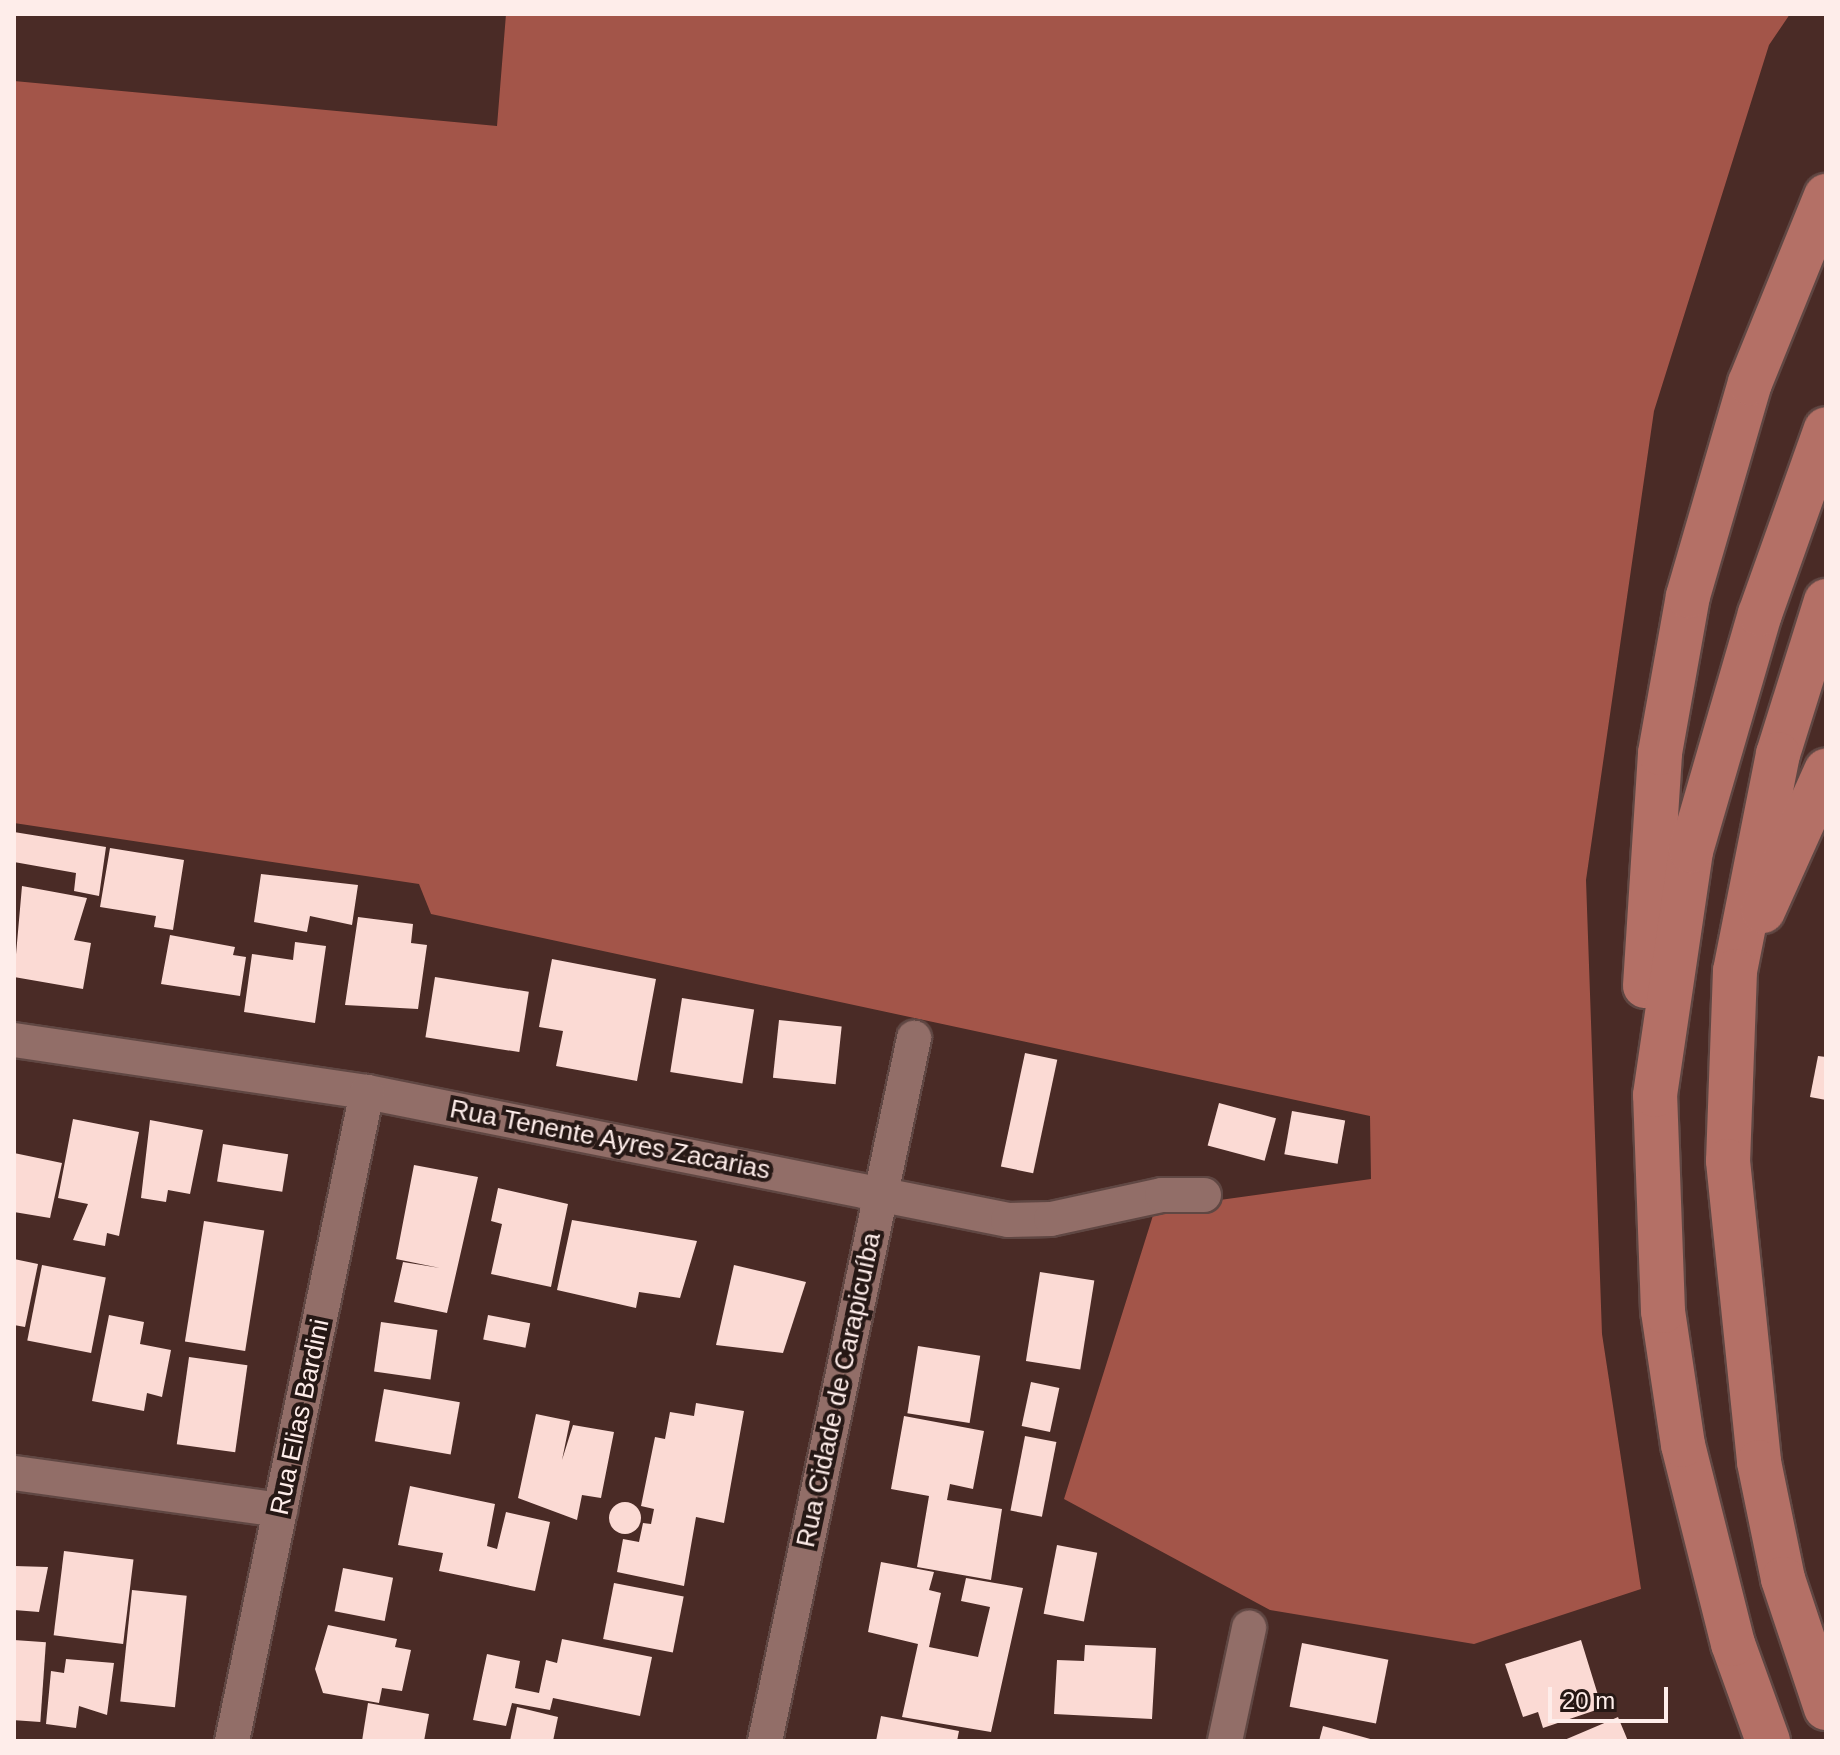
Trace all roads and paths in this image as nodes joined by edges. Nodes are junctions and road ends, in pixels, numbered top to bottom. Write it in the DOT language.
graph roads {
  1 [pos="1826,196"];
  2 [pos="1826,429"];
  3 [pos="1826,601"];
  4 [pos="1826,771"];
  5 [pos="1735,971"];
  6 [pos="914,1038"];
  7 [pos="14,1040"];
  8 [pos="367,1092"];
  9 [pos="1655,1095"];
  10 [pos="880,1194"];
  11 [pos="1204,1195"];
  12 [pos="14,1473"];
  13 [pos="280,1510"];
  14 [pos="1249,1628"];
  15 [pos="1826,1708"];
  16 [pos="232,1741"];
  17 [pos="765,1741"];
  18 [pos="1225,1741"];
  19 [pos="1768,1741"];
  1 -- 9 [label="main road"];
  2 -- 9 [label="main road"];
  3 -- 5 [label="main road"];
  4 -- 5 [label="main road"];
  5 -- 15 [label="main road"];
  6 -- 10 [label="street, Rua Cidade de Carapicuíba"];
  7 -- 8 [label="street, Rua Tenente Ayres Zacarias"];
  8 -- 10 [label="street, Rua Tenente Ayres Zacarias"];
  8 -- 13 [label="street, Rua Elias Bardini"];
  9 -- 19 [label="main road"];
  10 -- 11 [label="street, Rua Tenente Ayres Zacarias"];
  10 -- 17 [label="street, Rua Cidade de Carapicuíba"];
  12 -- 13 [label="street"];
  13 -- 16 [label="street, Rua Elias Bardini"];
  14 -- 18 [label="street"];
}
